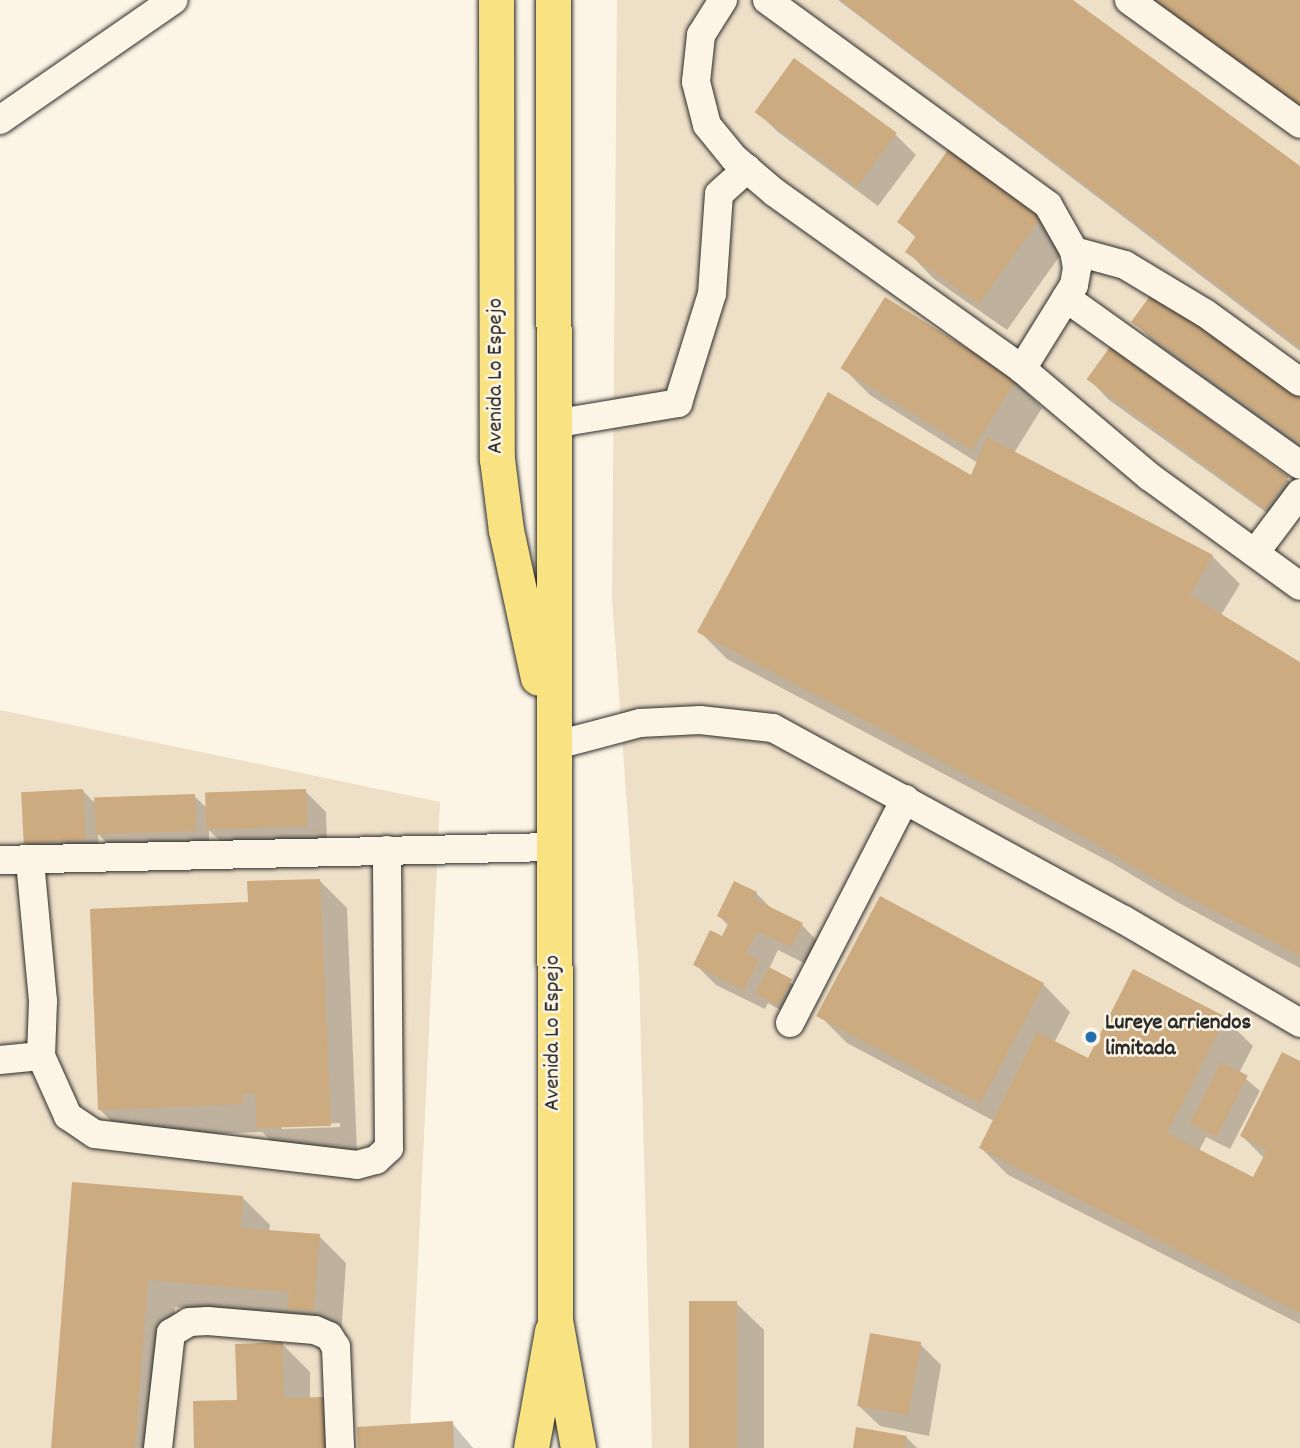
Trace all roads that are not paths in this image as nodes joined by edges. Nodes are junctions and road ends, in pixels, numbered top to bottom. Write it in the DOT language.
graph roads {
  1 [pos="173,0"];
  2 [pos="496,0"];
  3 [pos="554,0"];
  4 [pos="723,0"];
  5 [pos="767,0"];
  6 [pos="1129,0"];
  7 [pos="0,120"];
  8 [pos="1300,124"];
  9 [pos="747,169"];
  10 [pos="496,230"];
  11 [pos="553,230"];
  12 [pos="1074,250"];
  13 [pos="1066,298"];
  14 [pos="1022,369"];
  15 [pos="1300,382"];
  16 [pos="553,424"];
  17 [pos="1300,465"];
  18 [pos="1300,493"];
  19 [pos="1255,554"];
  20 [pos="1300,586"];
  21 [pos="553,746"];
  22 [pos="905,799"];
  23 [pos="553,847"];
  24 [pos="387,850"];
  25 [pos="0,860"];
  26 [pos="30,861"];
  27 [pos="790,1023"];
  28 [pos="1300,1023"];
  29 [pos="41,1056"];
  30 [pos="0,1060"];
  31 [pos="555,1321"];
  32 [pos="158,1448"];
  33 [pos="340,1448"];
  34 [pos="531,1448"];
  35 [pos="578,1448"];
  1 -- 7 [label="street"];
  2 -- 10 [label="main road, Avenida Lo Espejo"];
  3 -- 11 [label="main road, Avenida Lo Espejo"];
  4 -- 9 [label="street"];
  5 -- 12 [label="street"];
  6 -- 8 [label="street"];
  9 -- 14 [label="street"];
  9 -- 16 [label="street"];
  10 -- 11 [label="main road"];
  10 -- 21 [label="main road, Avenida Lo Espejo"];
  11 -- 16 [label="main road, Avenida Lo Espejo"];
  12 -- 13 [label="street"];
  12 -- 15 [label="street"];
  13 -- 14 [label="street"];
  13 -- 17 [label="street"];
  14 -- 19 [label="street"];
  16 -- 21 [label="main road, Avenida Lo Espejo"];
  18 -- 19 [label="street"];
  19 -- 20 [label="street"];
  21 -- 22 [label="street"];
  21 -- 23 [label="main road, Avenida Lo Espejo"];
  22 -- 27 [label="street"];
  22 -- 28 [label="street"];
  23 -- 24 [label="street"];
  23 -- 31 [label="main road, Avenida Lo Espejo"];
  24 -- 26 [label="street"];
  24 -- 29 [label="street"];
  25 -- 26 [label="street"];
  26 -- 29 [label="street"];
  29 -- 30 [label="street"];
  31 -- 34 [label="main road, Avenida Lo Espejo"];
  31 -- 35 [label="main road, Avenida Lo Espejo"];
  32 -- 33 [label="street"];
}
